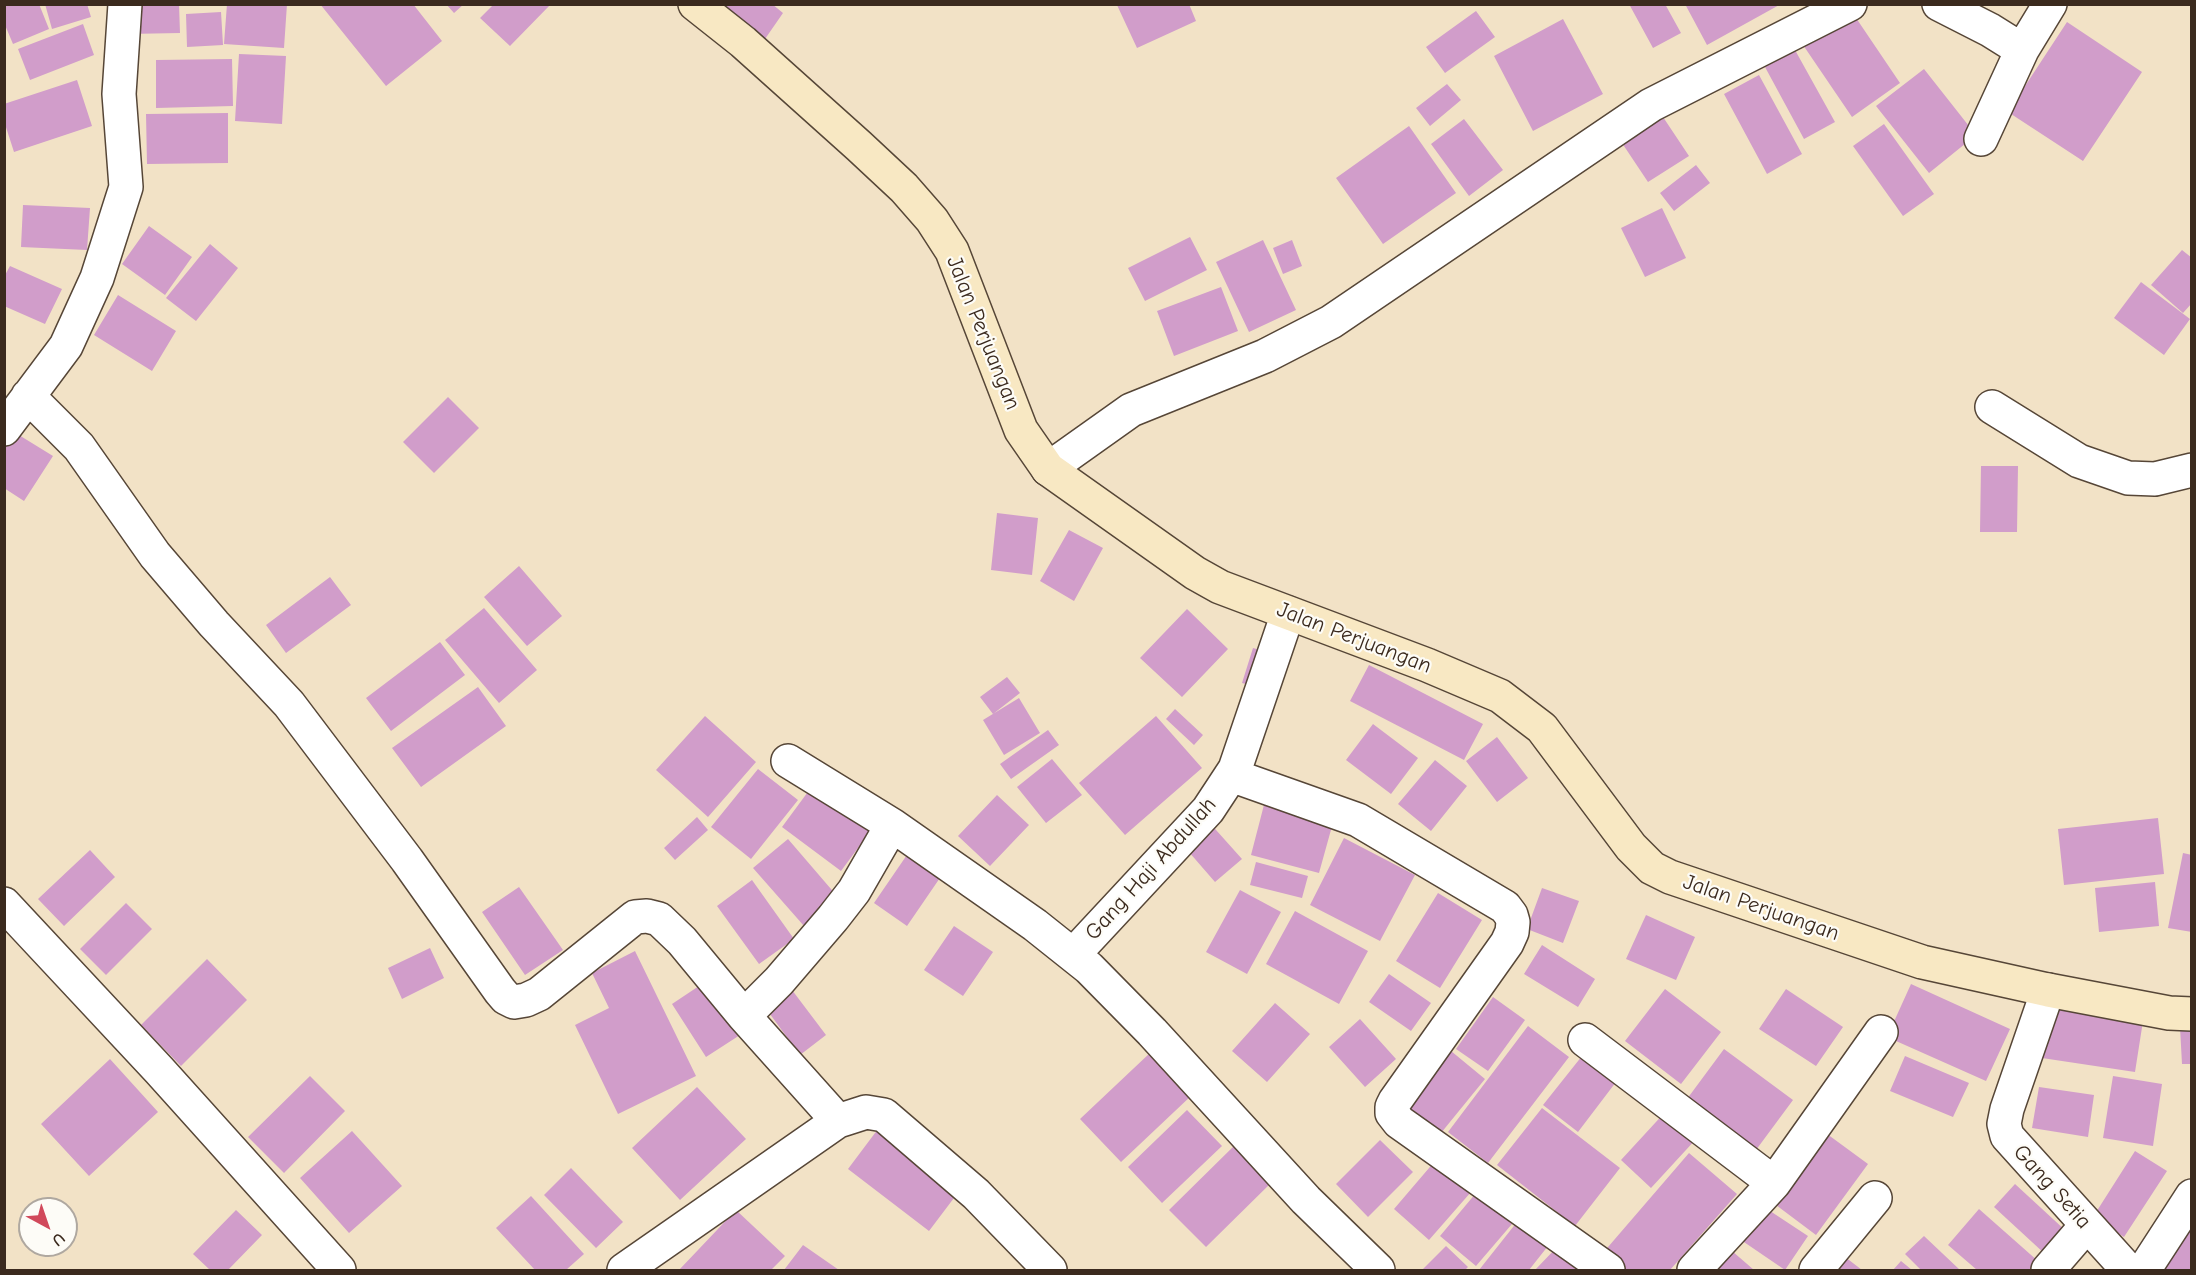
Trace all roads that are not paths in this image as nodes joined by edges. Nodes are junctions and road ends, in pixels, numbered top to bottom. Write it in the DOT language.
graph roads {
  1 [pos="126,4"];
  2 [pos="695,4"];
  3 [pos="1850,4"];
  4 [pos="1939,4"];
  5 [pos="2050,4"];
  6 [pos="2022,50"];
  7 [pos="1980,139"];
  8 [pos="28,396"];
  9 [pos="1992,407"];
  10 [pos="4,429"];
  11 [pos="1048,469"];
  12 [pos="2192,470"];
  13 [pos="1288,613"];
  14 [pos="788,761"];
  15 [pos="1231,776"];
  16 [pos="892,825"];
  17 [pos="4,903"];
  18 [pos="1073,956"];
  19 [pos="2048,990"];
  20 [pos="2192,1014"];
  21 [pos="744,1016"];
  22 [pos="1881,1032"];
  23 [pos="1585,1040"];
  24 [pos="838,1121"];
  25 [pos="1774,1183"];
  26 [pos="2192,1196"];
  27 [pos="1875,1198"];
  28 [pos="2086,1226"];
  29 [pos="339,1270"];
  30 [pos="624,1270"];
  31 [pos="1050,1270"];
  32 [pos="1378,1270"];
  33 [pos="1608,1270"];
  34 [pos="1694,1270"];
  35 [pos="1816,1270"];
  36 [pos="2048,1270"];
  37 [pos="2128,1270"];
  38 [pos="2144,1270"];
  1 -- 8 [label="street"];
  2 -- 11 [label="street, Jalan Perjuangan"];
  3 -- 11 [label="street"];
  4 -- 6 [label="street"];
  5 -- 6 [label="street"];
  6 -- 7 [label="street"];
  8 -- 10 [label="street"];
  8 -- 21 [label="street"];
  9 -- 12 [label="street"];
  11 -- 13 [label="street, Jalan Perjuangan"];
  13 -- 15 [label="street, Gang Haji Abdullah"];
  13 -- 19 [label="street, Jalan Perjuangan"];
  14 -- 16 [label="street"];
  15 -- 18 [label="street, Gang Haji Abdullah"];
  15 -- 33 [label="street"];
  16 -- 18 [label="street"];
  16 -- 21 [label="street"];
  17 -- 29 [label="street"];
  18 -- 32 [label="street"];
  19 -- 20 [label="street, Jalan Perjuangan"];
  19 -- 28 [label="street, Gang Setia"];
  21 -- 24 [label="street"];
  22 -- 25 [label="street"];
  23 -- 25 [label="street"];
  24 -- 30 [label="street"];
  24 -- 31 [label="street"];
  25 -- 34 [label="street"];
  26 -- 38 [label="street"];
  27 -- 35 [label="street"];
  28 -- 36 [label="street"];
  28 -- 37 [label="street, Gang Setia"];
}
